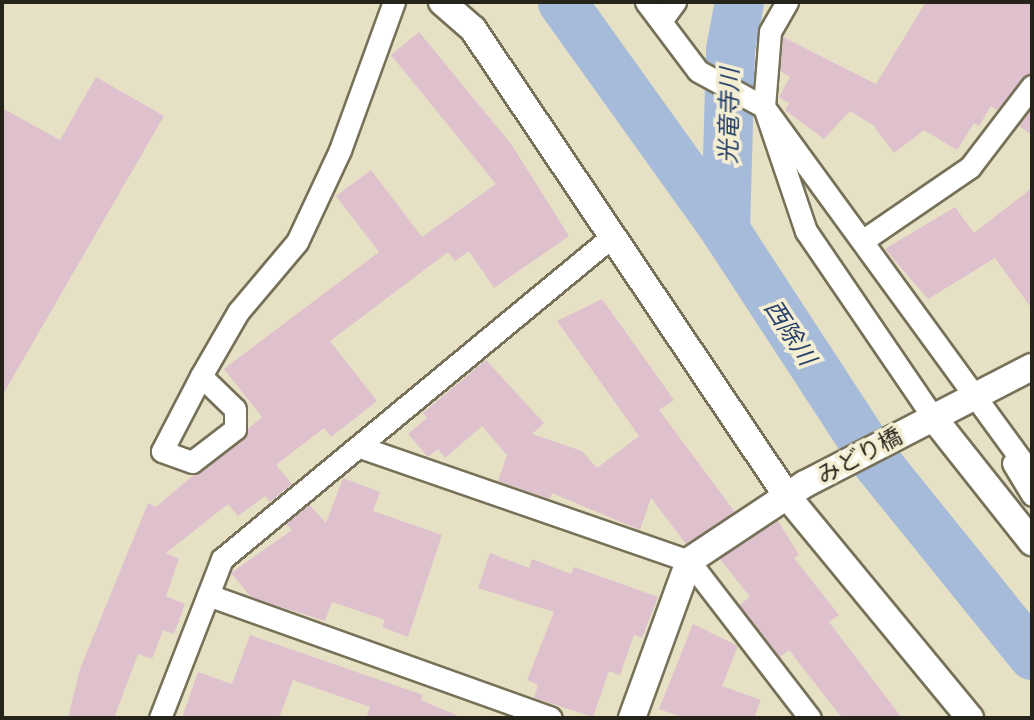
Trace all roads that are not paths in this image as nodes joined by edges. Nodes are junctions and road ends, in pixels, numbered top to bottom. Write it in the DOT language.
graph roads {
  1 [pos="394,2"];
  2 [pos="442,2"];
  3 [pos="646,2"];
  4 [pos="675,2"];
  5 [pos="787,2"];
  6 [pos="662,21"];
  7 [pos="1032,86"];
  8 [pos="764,107"];
  9 [pos="609,239"];
  10 [pos="865,239"];
  11 [pos="1032,367"];
  12 [pos="201,376"];
  13 [pos="974,396"];
  14 [pos="922,421"];
  15 [pos="998,433"];
  16 [pos="363,448"];
  17 [pos="1032,474"];
  18 [pos="796,490"];
  19 [pos="1032,495"];
  20 [pos="1032,542"];
  21 [pos="689,561"];
  22 [pos="208,594"];
  23 [pos="160,718"];
  24 [pos="551,718"];
  25 [pos="632,718"];
  26 [pos="810,718"];
  27 [pos="970,718"];
  1 -- 12 [label="street"];
  2 -- 9 [label="street"];
  3 -- 6 [label="street"];
  4 -- 6 [label="street"];
  5 -- 8 [label="street"];
  6 -- 8 [label="street"];
  7 -- 10 [label="street"];
  8 -- 10 [label="street"];
  8 -- 14 [label="street"];
  9 -- 16 [label="street"];
  9 -- 18 [label="street"];
  10 -- 13 [label="street"];
  11 -- 13 [label="street, みどり橋"];
  13 -- 14 [label="street, みどり橋"];
  13 -- 15 [label="street"];
  14 -- 18 [label="street, みどり橋"];
  14 -- 20 [label="street"];
  15 -- 17 [label="street"];
  15 -- 19 [label="street"];
  16 -- 21 [label="street"];
  16 -- 22 [label="street"];
  18 -- 21 [label="street, みどり橋"];
  18 -- 27 [label="street"];
  21 -- 25 [label="street"];
  21 -- 26 [label="street"];
  22 -- 23 [label="street"];
  22 -- 24 [label="street"];
}
